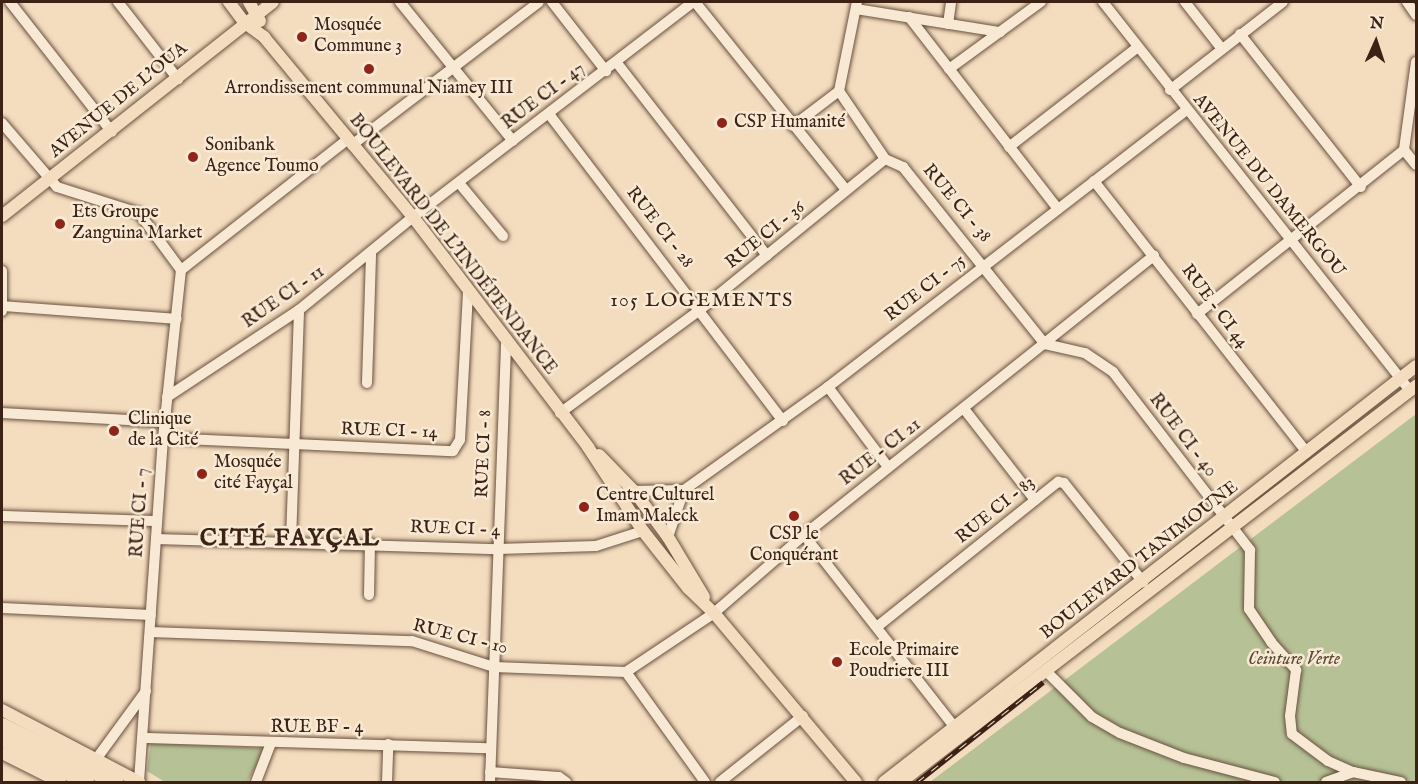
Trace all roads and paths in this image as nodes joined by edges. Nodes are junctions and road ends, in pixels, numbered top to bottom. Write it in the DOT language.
graph roads {
  1 [pos="10,2"];
  2 [pos="118,2"];
  3 [pos="229,2"];
  4 [pos="249,2"];
  5 [pos="273,2"];
  6 [pos="400,2"];
  7 [pos="539,2"];
  8 [pos="552,2"];
  9 [pos="694,2"];
  10 [pos="951,2"];
  11 [pos="1041,2"];
  12 [pos="1102,2"];
  13 [pos="1185,2"];
  14 [pos="1283,2"];
  15 [pos="1407,2"];
  16 [pos="856,5"];
  17 [pos="258,14"];
  18 [pos="1416,15"];
  19 [pos="909,17"];
  20 [pos="245,23"];
  21 [pos="948,24"];
  22 [pos="1000,32"];
  23 [pos="1240,34"];
  24 [pos="264,37"];
  25 [pos="1138,47"];
  26 [pos="1222,49"];
  27 [pos="1416,62"];
  28 [pos="617,63"];
  29 [pos="454,66"];
  30 [pos="950,69"];
  31 [pos="606,71"];
  32 [pos="177,78"];
  33 [pos="1170,90"];
  34 [pos="839,91"];
  35 [pos="1186,111"];
  36 [pos="549,114"];
  37 [pos="2,123"];
  38 [pos="793,126"];
  39 [pos="112,132"];
  40 [pos="513,141"];
  41 [pos="350,142"];
  42 [pos="1009,147"];
  43 [pos="1404,150"];
  44 [pos="885,159"];
  45 [pos="1416,165"];
  46 [pos="49,181"];
  47 [pos="1094,182"];
  48 [pos="459,183"];
  49 [pos="1361,187"];
  50 [pos="846,190"];
  51 [pos="1058,209"];
  52 [pos="2,216"];
  53 [pos="413,217"];
  54 [pos="503,236"];
  55 [pos="1291,241"];
  56 [pos="371,254"];
  57 [pos="768,256"];
  58 [pos="1154,256"];
  59 [pos="985,264"];
  60 [pos="181,270"];
  61 [pos="2,271"];
  62 [pos="468,292"];
  63 [pos="2,306"];
  64 [pos="701,309"];
  65 [pos="299,310"];
  66 [pos="2,311"];
  67 [pos="1197,315"];
  68 [pos="177,319"];
  69 [pos="506,343"];
  70 [pos="1045,344"];
  71 [pos="1416,366"];
  72 [pos="1400,379"];
  73 [pos="367,383"];
  74 [pos="828,387"];
  75 [pos="1413,388"];
  76 [pos="167,397"];
  77 [pos="965,410"];
  78 [pos="2,413"];
  79 [pos="560,413"];
  80 [pos="783,421"];
  81 [pos="164,422"];
  82 [pos="163,438"];
  83 [pos="296,444"];
  84 [pos="588,447"];
  85 [pos="1307,453"];
  86 [pos="888,467"];
  87 [pos="684,490"];
  88 [pos="634,491"];
  89 [pos="1035,500"];
  90 [pos="2,516"];
  91 [pos="156,521"];
  92 [pos="1228,524"];
  93 [pos="643,531"];
  94 [pos="804,535"];
  95 [pos="668,537"];
  96 [pos="156,539"];
  97 [pos="291,541"];
  98 [pos="370,543"];
  99 [pos="498,549"];
  100 [pos="1143,582"];
  101 [pos="369,595"];
  102 [pos="2,608"];
  103 [pos="714,613"];
  104 [pos="151,615"];
  105 [pos="878,626"];
  106 [pos="150,632"];
  107 [pos="494,667"];
  108 [pos="1046,671"];
  109 [pos="626,672"];
  110 [pos="147,689"];
  111 [pos="2,710"];
  112 [pos="803,716"];
  113 [pos="2,725"];
  114 [pos="954,726"];
  115 [pos="2,738"];
  116 [pos="144,738"];
  117 [pos="388,744"];
  118 [pos="270,745"];
  119 [pos="491,748"];
  120 [pos="2,753"];
  121 [pos="97,758"];
  122 [pos="1353,772"];
  123 [pos="490,777"];
  124 [pos="1344,780"];
  125 [pos="60,783"];
  126 [pos="86,783"];
  127 [pos="115,783"];
  128 [pos="139,783"];
  129 [pos="256,783"];
  130 [pos="265,783"];
  131 [pos="387,783"];
  132 [pos="566,783"];
  133 [pos="705,783"];
  134 [pos="720,783"];
  135 [pos="856,783"];
  136 [pos="884,783"];
  137 [pos="901,783"];
  138 [pos="1275,783"];
  139 [pos="1326,783"];
  140 [pos="1401,783"];
  1 -- 39 [label="street"];
  2 -- 32 [label="street"];
  3 -- 20 [label="main road, BOULEVARD DE L'INDÉPENDANCE"];
  4 -- 17 [label="main road, BOULEVARD DE L'INDÉPENDANCE"];
  5 -- 17 [label="main road, AVENUE DE L'OUA"];
  6 -- 29 [label="street"];
  7 -- 29 [label="street"];
  8 -- 31 [label="street"];
  9 -- 28 [label="street, RUE CI - 47"];
  9 -- 38 [label="street"];
  10 -- 21 [label="street"];
  11 -- 22 [label="street"];
  12 -- 25 [label="street, AVENUE DU DAMERGOU"];
  13 -- 26 [label="street"];
  14 -- 23 [label="street"];
  15 -- 18 [label="street"];
  16 -- 19 [label="street"];
  16 -- 34 [label="street"];
  17 -- 20 [label="main road, AVENUE DE L'OUA"];
  17 -- 24 [label="main road, BOULEVARD DE L'INDÉPENDANCE"];
  19 -- 21 [label="street"];
  19 -- 30 [label="street"];
  20 -- 24 [label="main road, BOULEVARD DE L'INDÉPENDANCE"];
  20 -- 32 [label="main road, AVENUE DE L'OUA"];
  21 -- 22 [label="street"];
  22 -- 30 [label="street"];
  23 -- 26 [label="street"];
  23 -- 49 [label="street"];
  24 -- 41 [label="main road, BOULEVARD DE L'INDÉPENDANCE"];
  25 -- 33 [label="street, AVENUE DU DAMERGOU"];
  25 -- 42 [label="street"];
  26 -- 33 [label="street"];
  27 -- 43 [label="street"];
  28 -- 31 [label="street, RUE CI - 47"];
  28 -- 57 [label="street"];
  29 -- 40 [label="street"];
  29 -- 41 [label="street"];
  30 -- 42 [label="street"];
  31 -- 36 [label="street, RUE CI - 47"];
  32 -- 39 [label="main road, AVENUE DE L'OUA"];
  33 -- 35 [label="street, AVENUE DU DAMERGOU"];
  34 -- 38 [label="street"];
  34 -- 44 [label="street, RUE CI - 38"];
  35 -- 47 [label="street, RUE CI - 75"];
  35 -- 55 [label="street, AVENUE DU DAMERGOU"];
  36 -- 40 [label="street, RUE CI - 47"];
  36 -- 64 [label="street, RUE CI - 28"];
  37 -- 46 [label="street"];
  38 -- 50 [label="street"];
  39 -- 46 [label="main road, AVENUE DE L'OUA"];
  40 -- 48 [label="street, RUE CI - 47"];
  41 -- 53 [label="main road, BOULEVARD DE L'INDÉPENDANCE"];
  41 -- 60 [label="street"];
  42 -- 51 [label="street"];
  43 -- 45 [label="street"];
  43 -- 49 [label="street"];
  44 -- 50 [label="street, RUE CI - 36"];
  44 -- 59 [label="street, RUE CI - 38"];
  46 -- 52 [label="main road, AVENUE DE L'OUA"];
  46 -- 60 [label="street"];
  47 -- 51 [label="street, RUE CI - 75"];
  47 -- 58 [label="street, RUE - CI 44"];
  48 -- 53 [label="street, RUE CI - 47"];
  48 -- 54 [label="street"];
  49 -- 55 [label="street"];
  50 -- 57 [label="street, RUE CI - 36"];
  51 -- 59 [label="street, RUE CI - 75"];
  53 -- 56 [label="street, RUE CI - 11"];
  53 -- 62 [label="main road, BOULEVARD DE L'INDÉPENDANCE"];
  55 -- 67 [label="street"];
  55 -- 72 [label="street, AVENUE DU DAMERGOU"];
  56 -- 65 [label="street, RUE CI - 11"];
  56 -- 73 [label="street"];
  57 -- 64 [label="street, RUE CI - 36"];
  58 -- 67 [label="street, RUE - CI 44"];
  58 -- 70 [label="street, RUE - CI 21"];
  59 -- 70 [label="street, RUE CI - 38"];
  59 -- 74 [label="street, RUE CI - 75"];
  60 -- 68 [label="street, RUE CI - 7"];
  61 -- 63 [label="street"];
  62 -- 69 [label="main road, BOULEVARD DE L'INDÉPENDANCE"];
  62 -- 83 [label="street, RUE CI - 14"];
  63 -- 66 [label="street"];
  63 -- 68 [label="street"];
  64 -- 79 [label="street, RUE CI - 36"];
  64 -- 80 [label="street, RUE CI - 28"];
  65 -- 76 [label="street, RUE CI - 11"];
  65 -- 83 [label="street"];
  67 -- 85 [label="street, RUE - CI 44"];
  68 -- 76 [label="street, RUE CI - 7"];
  69 -- 79 [label="main road, BOULEVARD DE L'INDÉPENDANCE"];
  69 -- 99 [label="street, RUE CI - 8"];
  70 -- 77 [label="street, RUE - CI 21"];
  70 -- 92 [label="street, RUE CI - 40"];
  71 -- 72 [label="main road, BOULEVARD TANIMOUNE"];
  72 -- 75 [label="street, AVENUE DU DAMERGOU"];
  72 -- 85 [label="main road, BOULEVARD TANIMOUNE"];
  74 -- 80 [label="street, RUE CI - 75"];
  74 -- 86 [label="street"];
  75 -- 92 [label="main road, BOULEVARD TANIMOUNE"];
  76 -- 81 [label="street, RUE CI - 7"];
  77 -- 86 [label="street, RUE - CI 21"];
  77 -- 89 [label="street"];
  78 -- 81 [label="street"];
  79 -- 84 [label="main road, BOULEVARD DE L'INDÉPENDANCE"];
  80 -- 87 [label="street, RUE CI - 75"];
  81 -- 82 [label="street, RUE CI - 7"];
  82 -- 83 [label="street, RUE CI - 14"];
  82 -- 91 [label="street, RUE CI - 7"];
  83 -- 97 [label="street"];
  84 -- 88 [label="main road, BOULEVARD DE L'INDÉPENDANCE"];
  84 -- 93 [label="main road, BOULEVARD DE L'INDÉPENDANCE"];
  85 -- 92 [label="main road, BOULEVARD TANIMOUNE"];
  86 -- 94 [label="street, RUE - CI 21"];
  87 -- 88 [label="street"];
  87 -- 95 [label="street"];
  88 -- 95 [label="main road, BOULEVARD DE L'INDÉPENDANCE"];
  89 -- 100 [label="street, RUE CI - 83"];
  89 -- 105 [label="street, RUE CI - 83"];
  90 -- 91 [label="street"];
  91 -- 96 [label="street, RUE CI - 7"];
  92 -- 100 [label="main road, BOULEVARD TANIMOUNE"];
  92 -- 108 [label="main road, BOULEVARD TANIMOUNE"];
  92 -- 122 [label="street, RUE CI - 40"];
  93 -- 99 [label="street, RUE CI - 4"];
  93 -- 103 [label="main road, BOULEVARD DE L'INDÉPENDANCE"];
  94 -- 103 [label="street, RUE - CI 21"];
  94 -- 105 [label="street"];
  95 -- 103 [label="main road, BOULEVARD DE L'INDÉPENDANCE"];
  96 -- 97 [label="street, RUE CI - 4"];
  96 -- 104 [label="street, RUE CI - 7"];
  97 -- 98 [label="street, RUE CI - 4"];
  98 -- 99 [label="street, RUE CI - 4"];
  98 -- 101 [label="street"];
  99 -- 107 [label="street, RUE CI - 8"];
  100 -- 114 [label="main road, BOULEVARD TANIMOUNE"];
  102 -- 104 [label="street"];
  103 -- 109 [label="street, RUE - CI 21"];
  103 -- 112 [label="main road, BOULEVARD DE L'INDÉPENDANCE"];
  104 -- 106 [label="street, RUE CI - 7"];
  105 -- 114 [label="street"];
  106 -- 107 [label="street, RUE CI - 10"];
  106 -- 110 [label="street, RUE CI - 7"];
  107 -- 109 [label="street, RUE CI - 10"];
  107 -- 119 [label="street, RUE CI - 8"];
  108 -- 137 [label="main road, BOULEVARD TANIMOUNE"];
  108 -- 138 [label="street"];
  109 -- 133 [label="street"];
  110 -- 116 [label="street, RUE CI - 7"];
  110 -- 121 [label="street"];
  111 -- 121 [label="main road"];
  112 -- 134 [label="street"];
  112 -- 135 [label="main road, BOULEVARD DE L'INDÉPENDANCE"];
  113 -- 127 [label="highway"];
  114 -- 136 [label="main road, BOULEVARD TANIMOUNE"];
  115 -- 126 [label="highway"];
  116 -- 118 [label="street, RUE BF - 4"];
  116 -- 128 [label="street, RUE CI - 7"];
  117 -- 118 [label="street, RUE BF - 4"];
  117 -- 119 [label="street, RUE BF - 4"];
  117 -- 131 [label="street"];
  118 -- 129 [label="street"];
  118 -- 130 [label="street"];
  119 -- 123 [label="street, RUE CI - 8"];
  120 -- 125 [label="main road"];
  121 -- 128 [label="main road"];
  122 -- 124 [label="street"];
  122 -- 140 [label="street, RUE CI - 40"];
  123 -- 132 [label="street"];
  124 -- 139 [label="street"];
}
